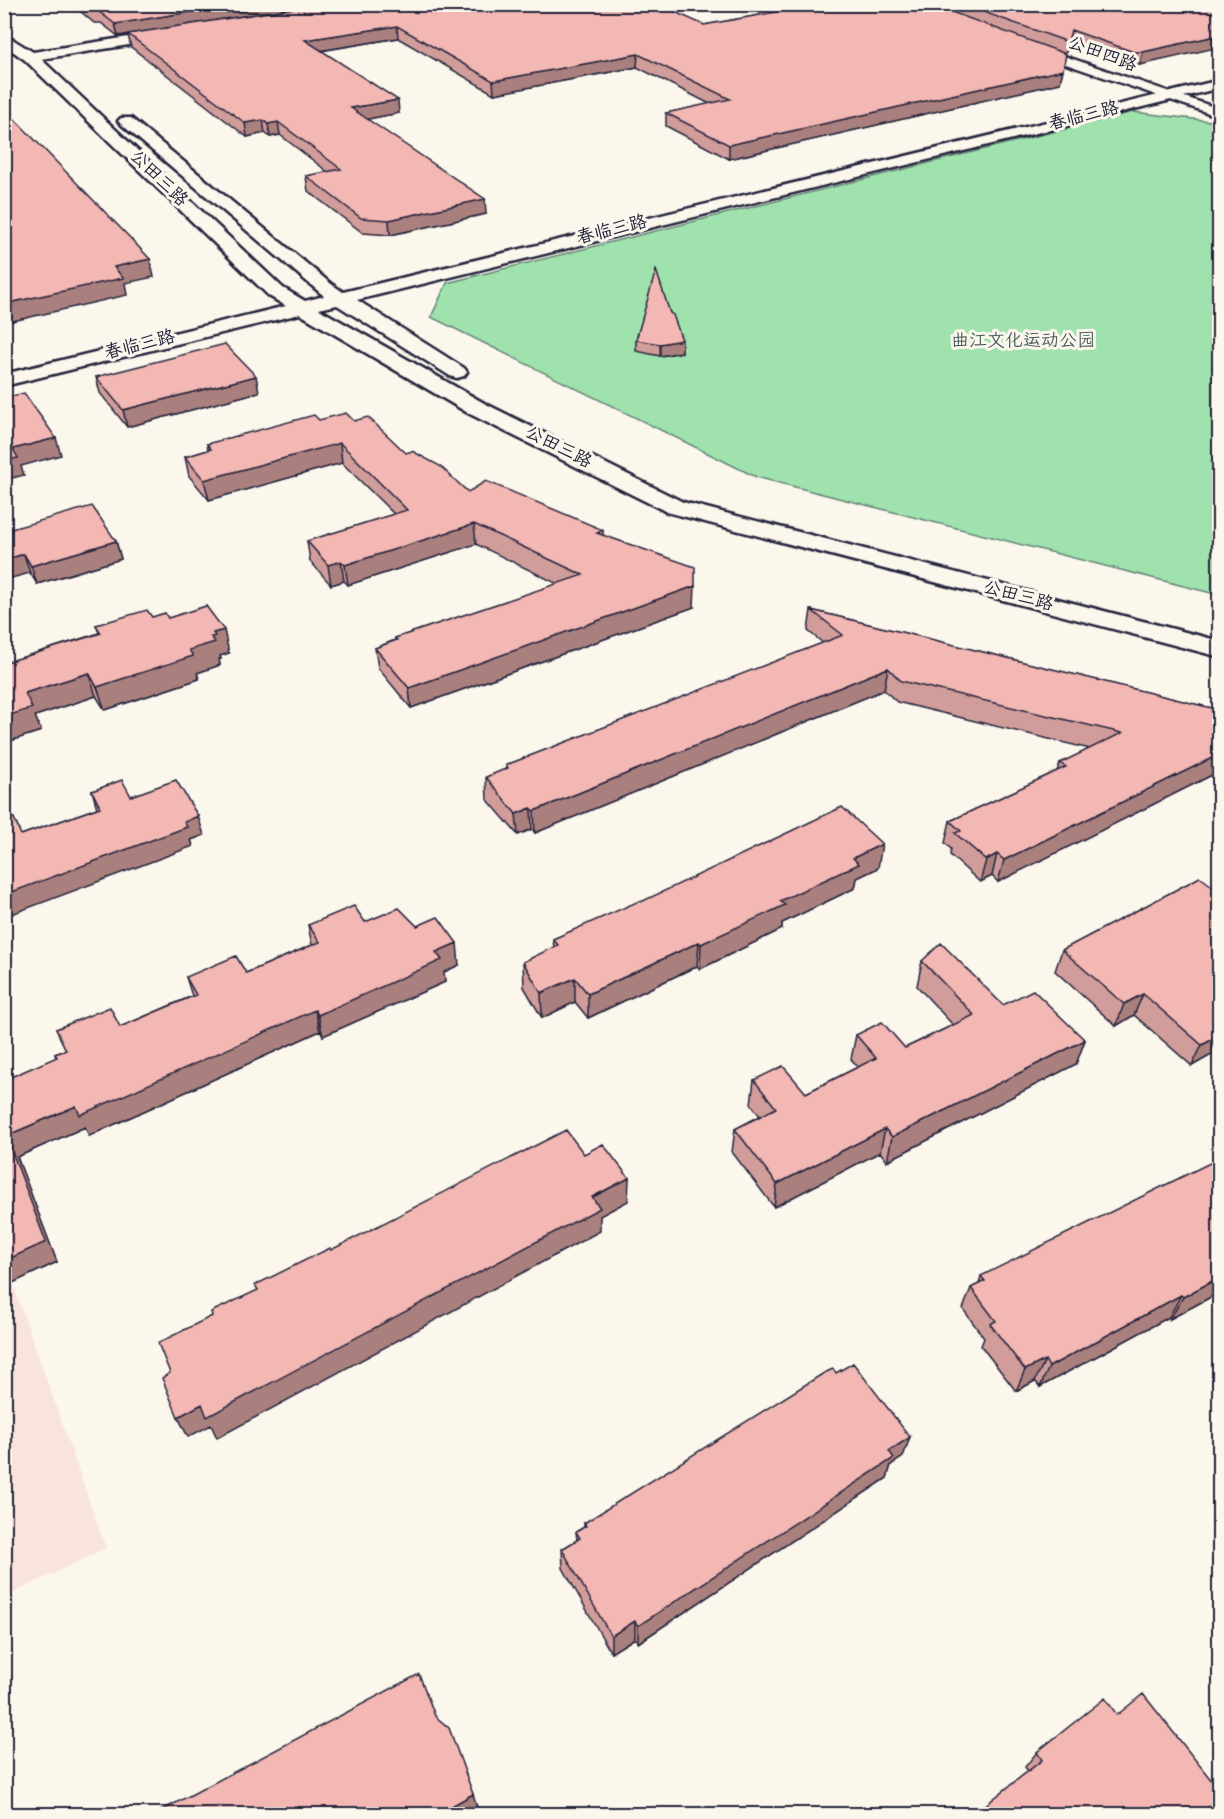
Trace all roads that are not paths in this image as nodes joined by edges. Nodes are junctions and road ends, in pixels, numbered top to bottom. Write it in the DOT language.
graph roads {
  1 [pos="323,7"];
  2 [pos="4,16"];
  3 [pos="4,38"];
  4 [pos="1017,44"];
  5 [pos="35,53"];
  6 [pos="1220,76"];
  7 [pos="1220,84"];
  8 [pos="1159,94"];
  9 [pos="1220,113"];
  10 [pos="331,293"];
  11 [pos="293,302"];
  12 [pos="4,364"];
  13 [pos="470,379"];
  14 [pos="4,380"];
  15 [pos="490,392"];
  16 [pos="608,451"];
  17 [pos="683,488"];
  18 [pos="1185,619"];
  19 [pos="1220,649"];
  1 -- 5 [label="street"];
  2 -- 5 [label="street, 公田三路"];
  3 -- 5 [label="street, 公田三路"];
  4 -- 8 [label="street, 公田四路"];
  5 -- 10 [label="street, 公田三路"];
  5 -- 11 [label="street, 公田三路"];
  6 -- 8 [label="street, 春临三路"];
  7 -- 8 [label="street, 春临三路"];
  8 -- 9 [label="street, 公田四路"];
  8 -- 10 [label="street, 春临三路"];
  10 -- 11 [label="street, 春临三路"];
  10 -- 13 [label="street, 公田三路"];
  11 -- 12 [label="street, 春临三路"];
  11 -- 14 [label="street, 春临三路"];
  11 -- 19 [label="street, 公田三路"];
  15 -- 16 [label="street, 公田三路"];
  17 -- 18 [label="street, 公田三路"];
}
